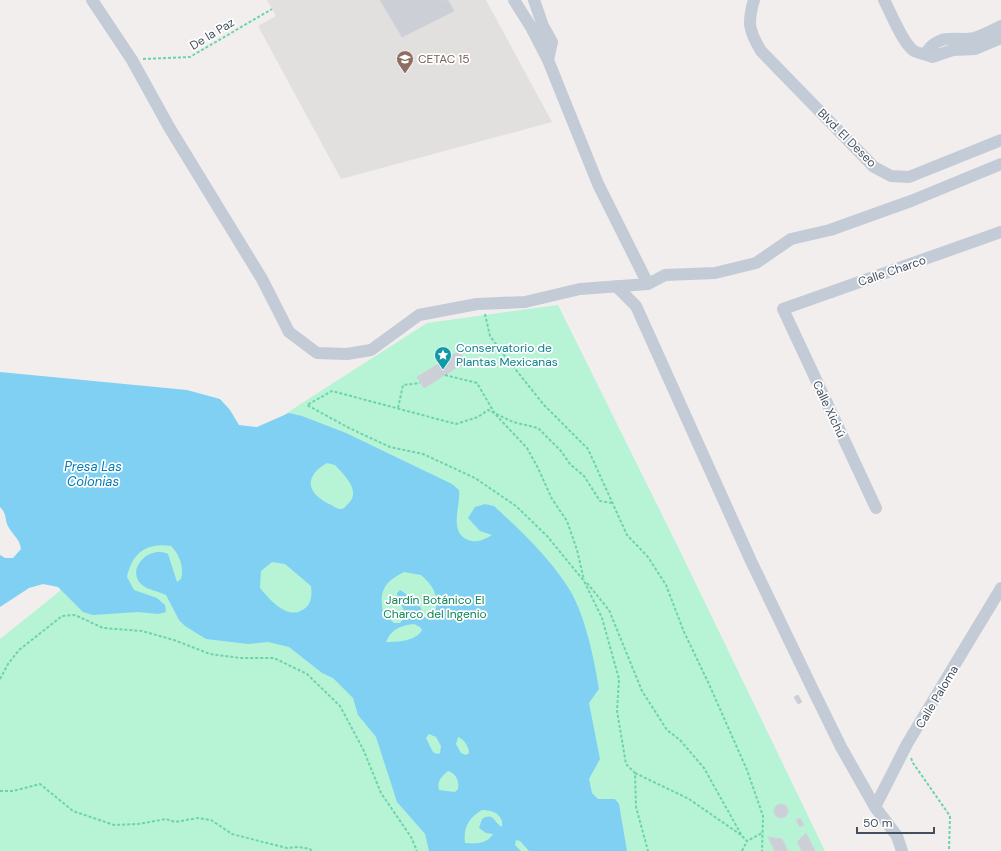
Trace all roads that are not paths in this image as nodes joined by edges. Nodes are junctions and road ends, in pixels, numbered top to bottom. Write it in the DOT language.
graph roads {
  1 [pos="92,0"];
  2 [pos="514,0"];
  3 [pos="534,0"];
  4 [pos="754,0"];
  5 [pos="884,0"];
  6 [pos="1001,26"];
  7 [pos="1001,38"];
  8 [pos="926,54"];
  9 [pos="548,60"];
  10 [pos="1001,140"];
  11 [pos="1001,164"];
  12 [pos="1001,234"];
  13 [pos="648,284"];
  14 [pos="616,286"];
  15 [pos="783,309"];
  16 [pos="876,508"];
  17 [pos="1001,588"];
  18 [pos="875,807"];
  19 [pos="902,851"];
  1 -- 14 [label="street"];
  2 -- 9 [label="street"];
  3 -- 9 [label="street"];
  4 -- 10 [label="street, Blvd. El Deseo"];
  5 -- 8 [label="street"];
  6 -- 8 [label="street"];
  7 -- 8 [label="street"];
  9 -- 13 [label="street"];
  11 -- 13 [label="street"];
  12 -- 15 [label="street, Calle Charco"];
  13 -- 14 [label="street"];
  14 -- 18 [label="street"];
  15 -- 16 [label="street, Calle Xichú"];
  17 -- 18 [label="street, Calle Paloma"];
  18 -- 19 [label="street"];
}
